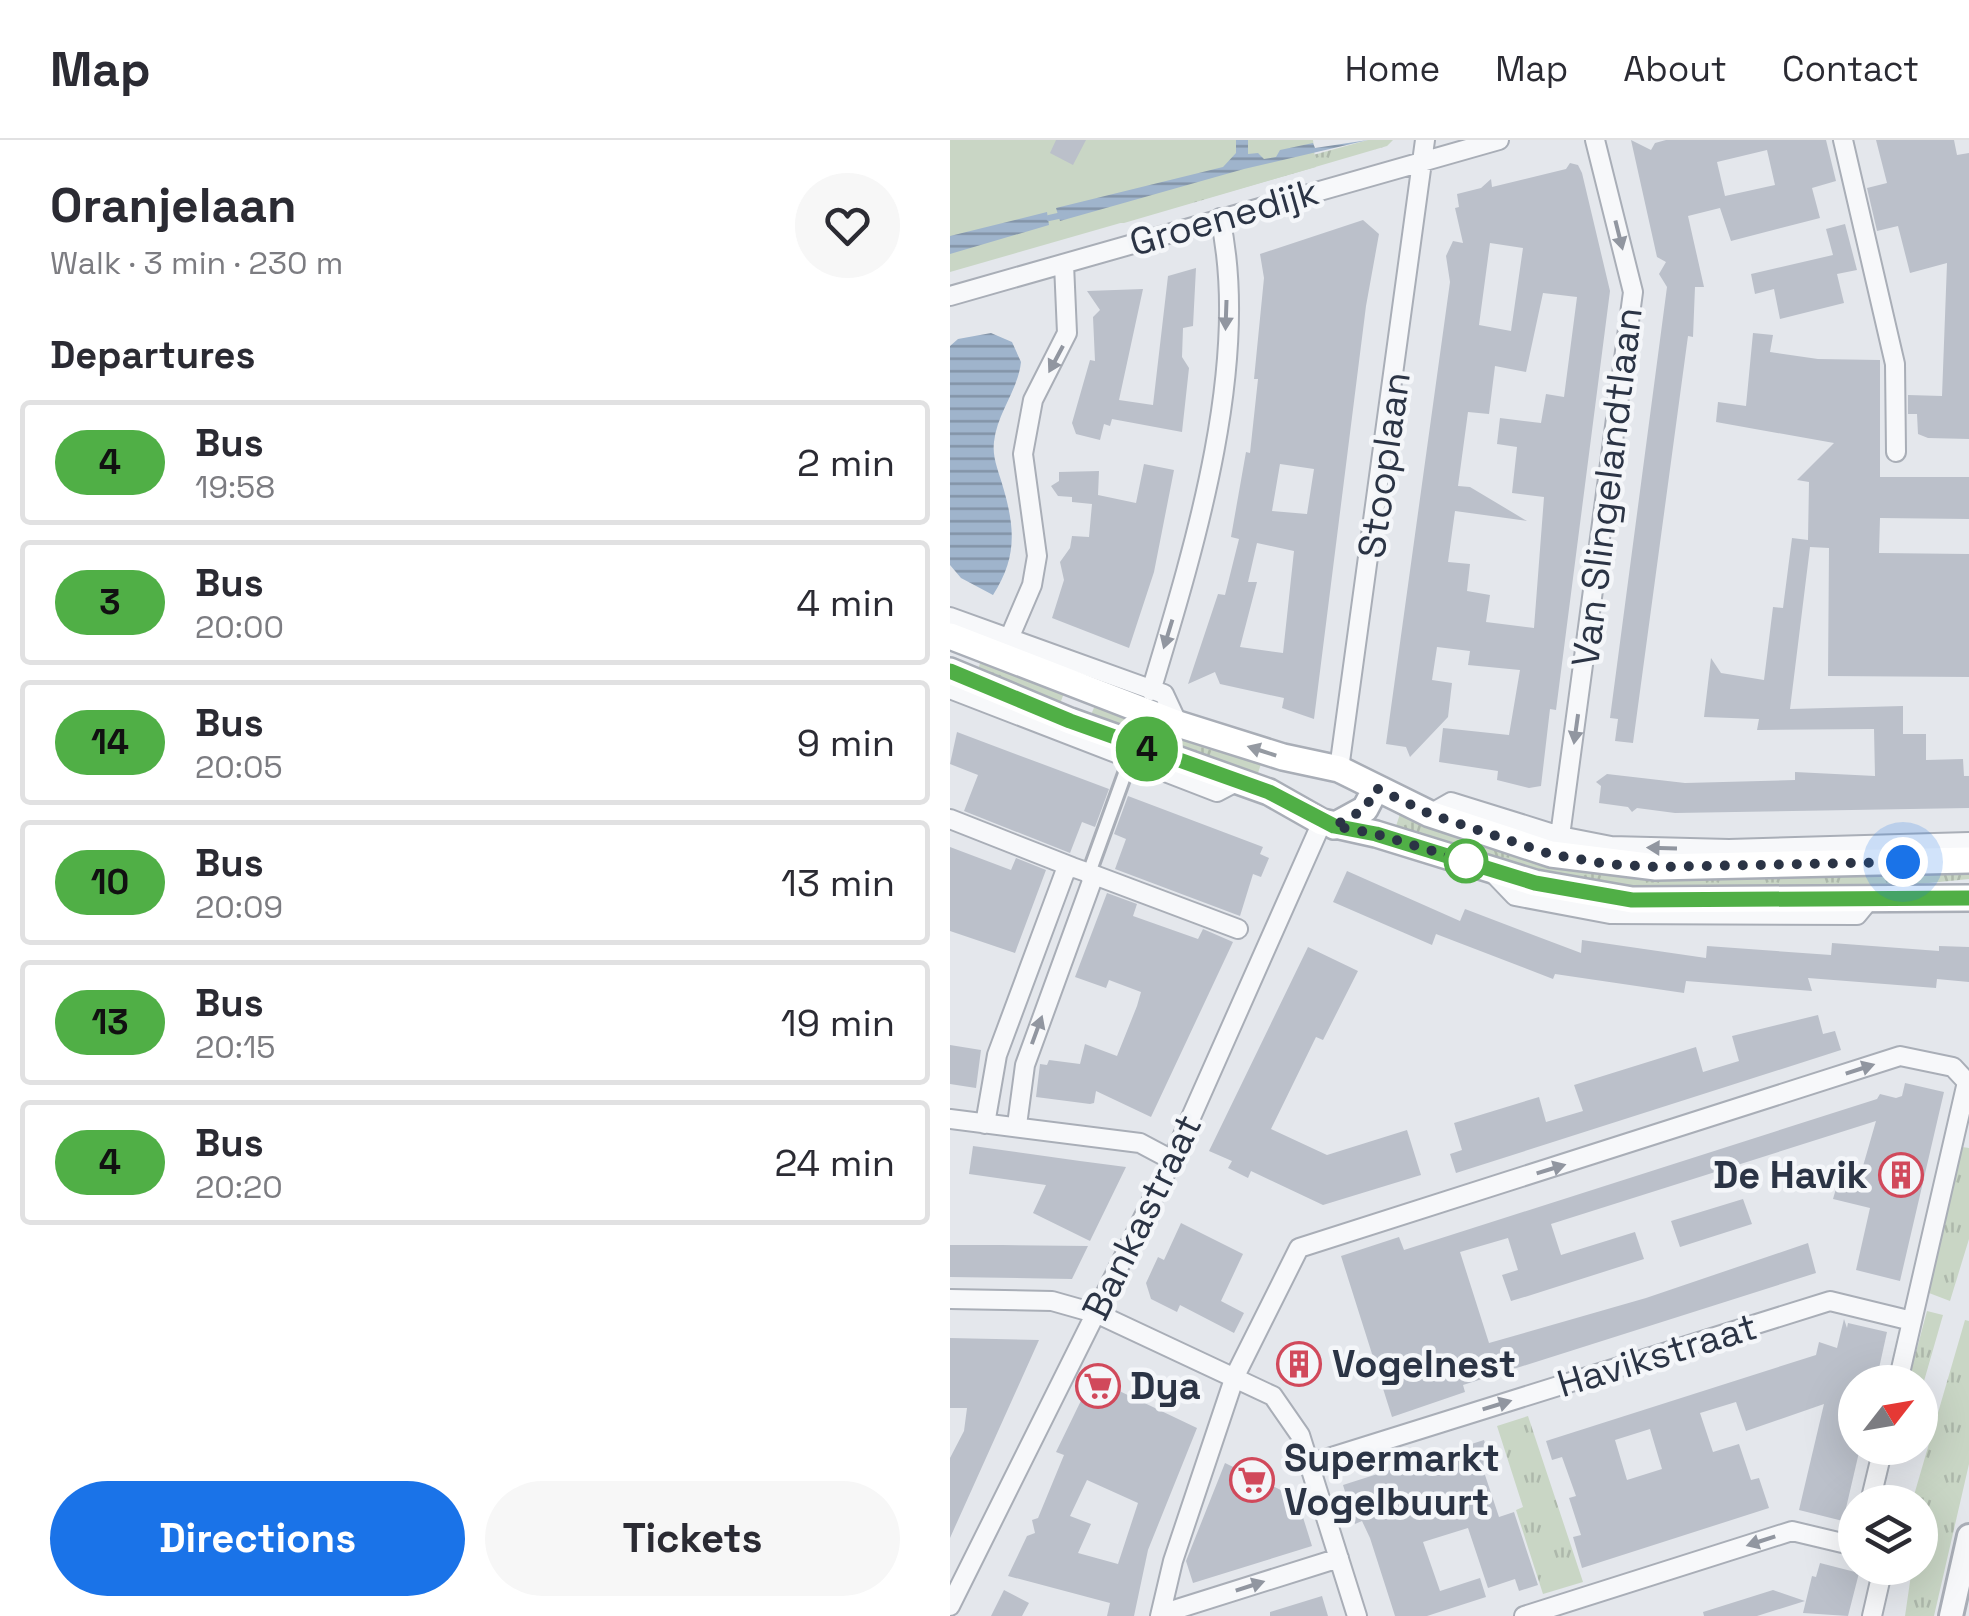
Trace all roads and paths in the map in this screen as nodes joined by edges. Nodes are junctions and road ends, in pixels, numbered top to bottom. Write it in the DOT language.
graph roads {
  1 [pos="1425,140"];
  2 [pos="1499,140"];
  3 [pos="1595,140"];
  4 [pos="1843,140"];
  5 [pos="1425,160"];
  6 [pos="1220,218"];
  7 [pos="1064,264"];
  8 [pos="950,296"];
  9 [pos="1896,452"];
  10 [pos="950,618"];
  11 [pos="950,636"];
  12 [pos="1008,641"];
  13 [pos="950,671"];
  14 [pos="950,689"];
  15 [pos="1151,691"];
  16 [pos="1178,724"];
  17 [pos="1131,758"];
  18 [pos="1330,767"];
  19 [pos="1238,782"];
  20 [pos="1376,788"];
  21 [pos="1284,799"];
  22 [pos="1430,814"];
  23 [pos="950,818"];
  24 [pos="1328,824"];
  25 [pos="1560,836"];
  26 [pos="1969,842"];
  27 [pos="1969,860"];
  28 [pos="1080,870"];
  29 [pos="1969,898"];
  30 [pos="1238,929"];
  31 [pos="950,1119"];
  32 [pos="985,1124"];
  33 [pos="1017,1125"];
  34 [pos="1172,1160"];
  35 [pos="950,1299"];
  36 [pos="1098,1314"];
  37 [pos="1912,1320"];
  38 [pos="1902,1365"];
  39 [pos="1235,1376"];
  40 [pos="1309,1464"];
  41 [pos="1969,1536"];
  42 [pos="1838,1542"];
  43 [pos="1339,1558"];
  44 [pos="1879,1585"];
  45 [pos="950,1605"];
  46 [pos="1160,1615"];
  47 [pos="1357,1616"];
  48 [pos="1524,1616"];
  49 [pos="1872,1616"];
  50 [pos="1950,1616"];
  1 -- 5 [label="street, Stooplaan"];
  2 -- 5 [label="street, Groenedijk"];
  3 -- 25 [label="street, Van Slingelandtlaan, one-way"];
  4 -- 9 [label="street"];
  5 -- 6 [label="street, Groenedijk"];
  5 -- 18 [label="street, Stooplaan"];
  6 -- 7 [label="street, Groenedijk"];
  6 -- 15 [label="street, one-way"];
  7 -- 8 [label="street, Groenedijk"];
  7 -- 12 [label="street, one-way"];
  10 -- 12 [label="street"];
  11 -- 16 [label="main road"];
  12 -- 15 [label="street"];
  13 -- 19 [label="main road"];
  14 -- 17 [label="street"];
  15 -- 16 [label="street"];
  18 -- 16 [label="main road, one-way"];
  17 -- 19 [label="street"];
  17 -- 28 [label="street"];
  18 -- 20 [label="main road"];
  18 -- 21 [label="main road"];
  19 -- 21 [label="main road"];
  20 -- 22 [label="main road"];
  20 -- 24 [label="main road"];
  21 -- 24 [label="main road"];
  22 -- 25 [label="street"];
  22 -- 27 [label="main road"];
  23 -- 28 [label="street"];
  24 -- 29 [label="main road"];
  24 -- 34 [label="street, Bankastraat"];
  26 -- 25 [label="street, one-way"];
  28 -- 30 [label="street"];
  28 -- 32 [label="street"];
  33 -- 28 [label="street, one-way"];
  31 -- 32 [label="street"];
  32 -- 33 [label="street"];
  33 -- 34 [label="street"];
  34 -- 36 [label="street, Bankastraat"];
  35 -- 36 [label="street"];
  36 -- 39 [label="street"];
  36 -- 45 [label="street, Bankastraat"];
  37 -- 38 [label="street"];
  39 -- 37 [label="street, one-way"];
  40 -- 37 [label="street, Havikstraat, one-way"];
  39 -- 40 [label="street"];
  39 -- 46 [label="street"];
  40 -- 43 [label="street"];
  41 -- 50 [label="street"];
  42 -- 48 [label="street, one-way"];
  46 -- 43 [label="street, one-way"];
  43 -- 47 [label="street"];
  44 -- 49 [label="street"];
}
